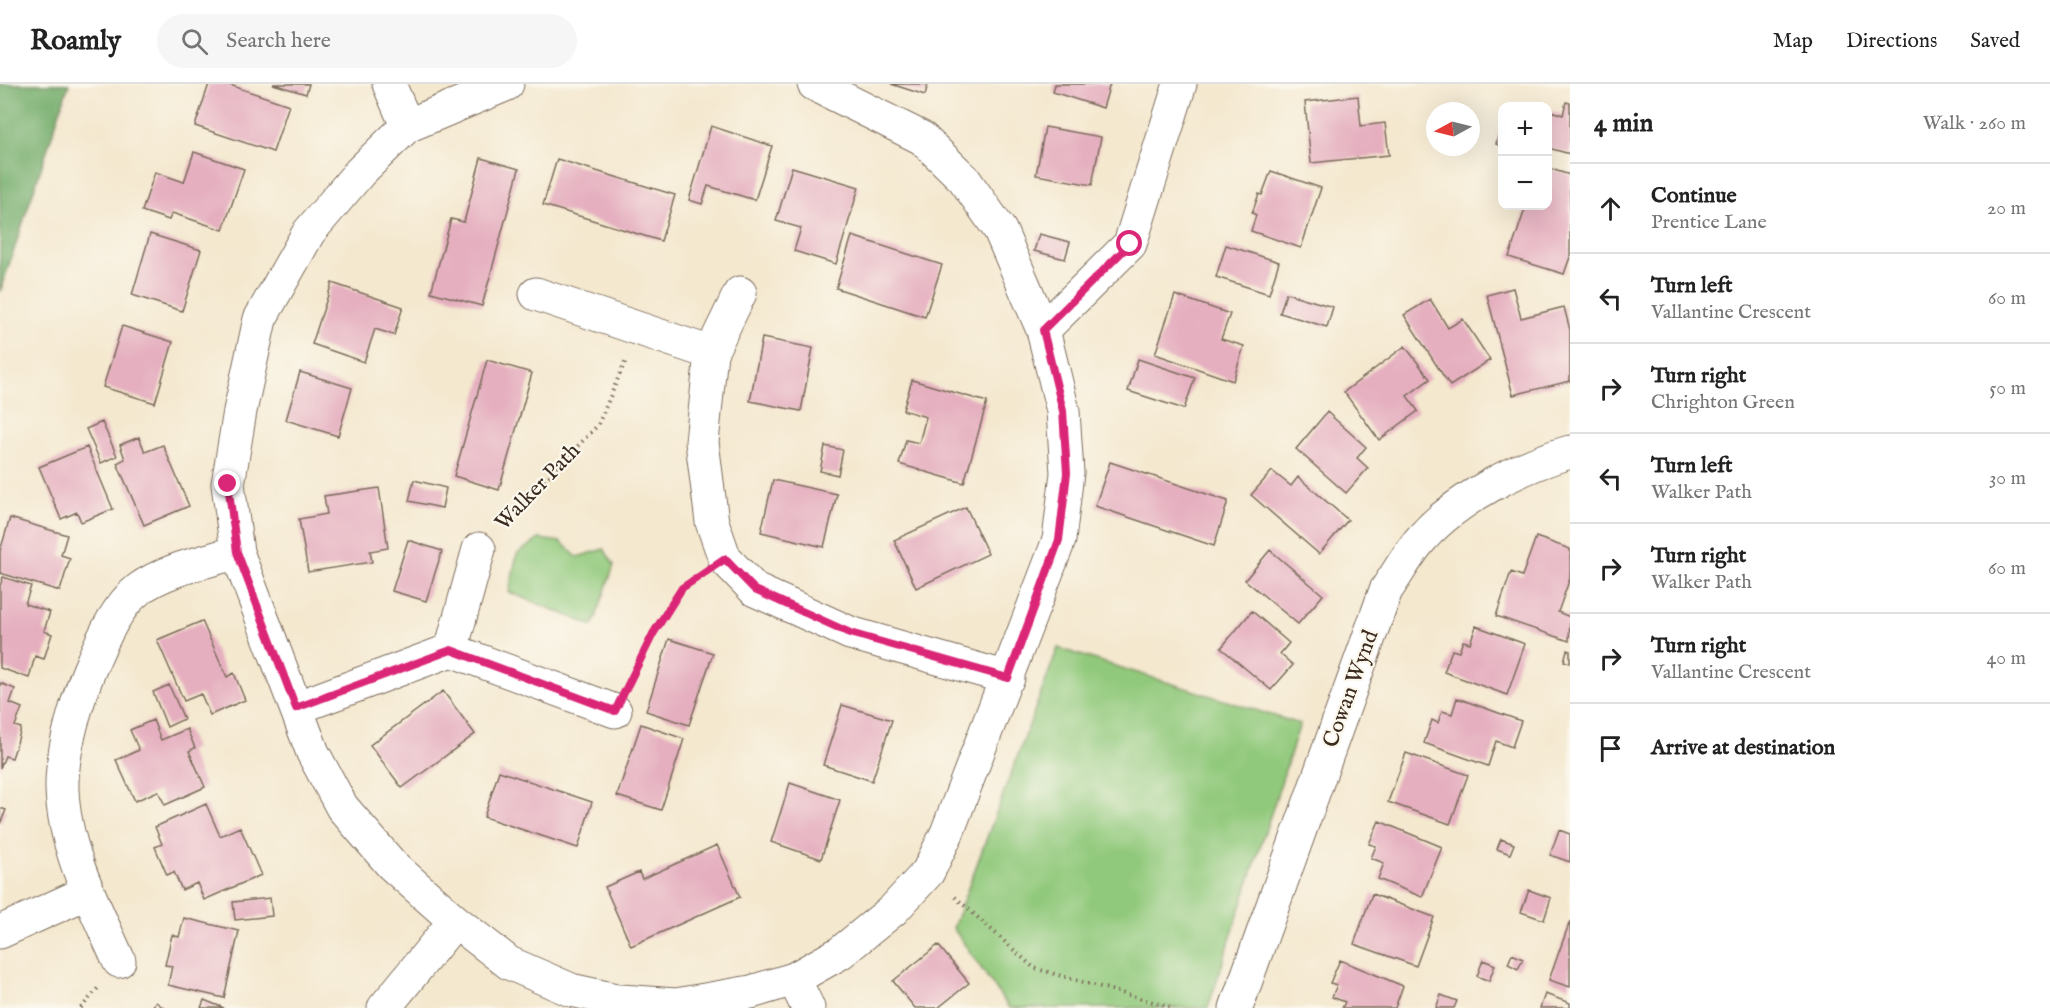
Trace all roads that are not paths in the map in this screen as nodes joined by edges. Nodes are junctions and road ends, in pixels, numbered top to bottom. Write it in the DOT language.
graph roads {
  1 [pos="388,84"];
  2 [pos="507,84"];
  3 [pos="814,84"];
  4 [pos="1180,84"];
  5 [pos="407,126"];
  6 [pos="740,293"];
  7 [pos="536,294"];
  8 [pos="1043,330"];
  9 [pos="711,353"];
  10 [pos="1569,452"];
  11 [pos="479,549"];
  12 [pos="237,552"];
  13 [pos="451,650"];
  14 [pos="1008,678"];
  15 [pos="296,708"];
  16 [pos="615,711"];
  17 [pos="88,892"];
  18 [pos="455,921"];
  19 [pos="0,932"];
  20 [pos="119,961"];
  21 [pos="794,979"];
  22 [pos="384,1008"];
  23 [pos="808,1008"];
  24 [pos="1236,1008"];
  1 -- 5 [label="street"];
  2 -- 5 [label="street"];
  3 -- 8 [label="street"];
  4 -- 8 [label="street"];
  5 -- 12 [label="street"];
  6 -- 9 [label="street"];
  7 -- 9 [label="street"];
  8 -- 14 [label="street"];
  9 -- 14 [label="street"];
  10 -- 24 [label="street, Cowan Wynd"];
  11 -- 13 [label="street, Walker Path"];
  12 -- 15 [label="street"];
  12 -- 17 [label="street"];
  13 -- 15 [label="street"];
  13 -- 16 [label="street"];
  14 -- 21 [label="street"];
  15 -- 18 [label="street"];
  17 -- 19 [label="street"];
  17 -- 20 [label="street"];
  18 -- 21 [label="street"];
  18 -- 22 [label="street"];
  21 -- 23 [label="street"];
}
